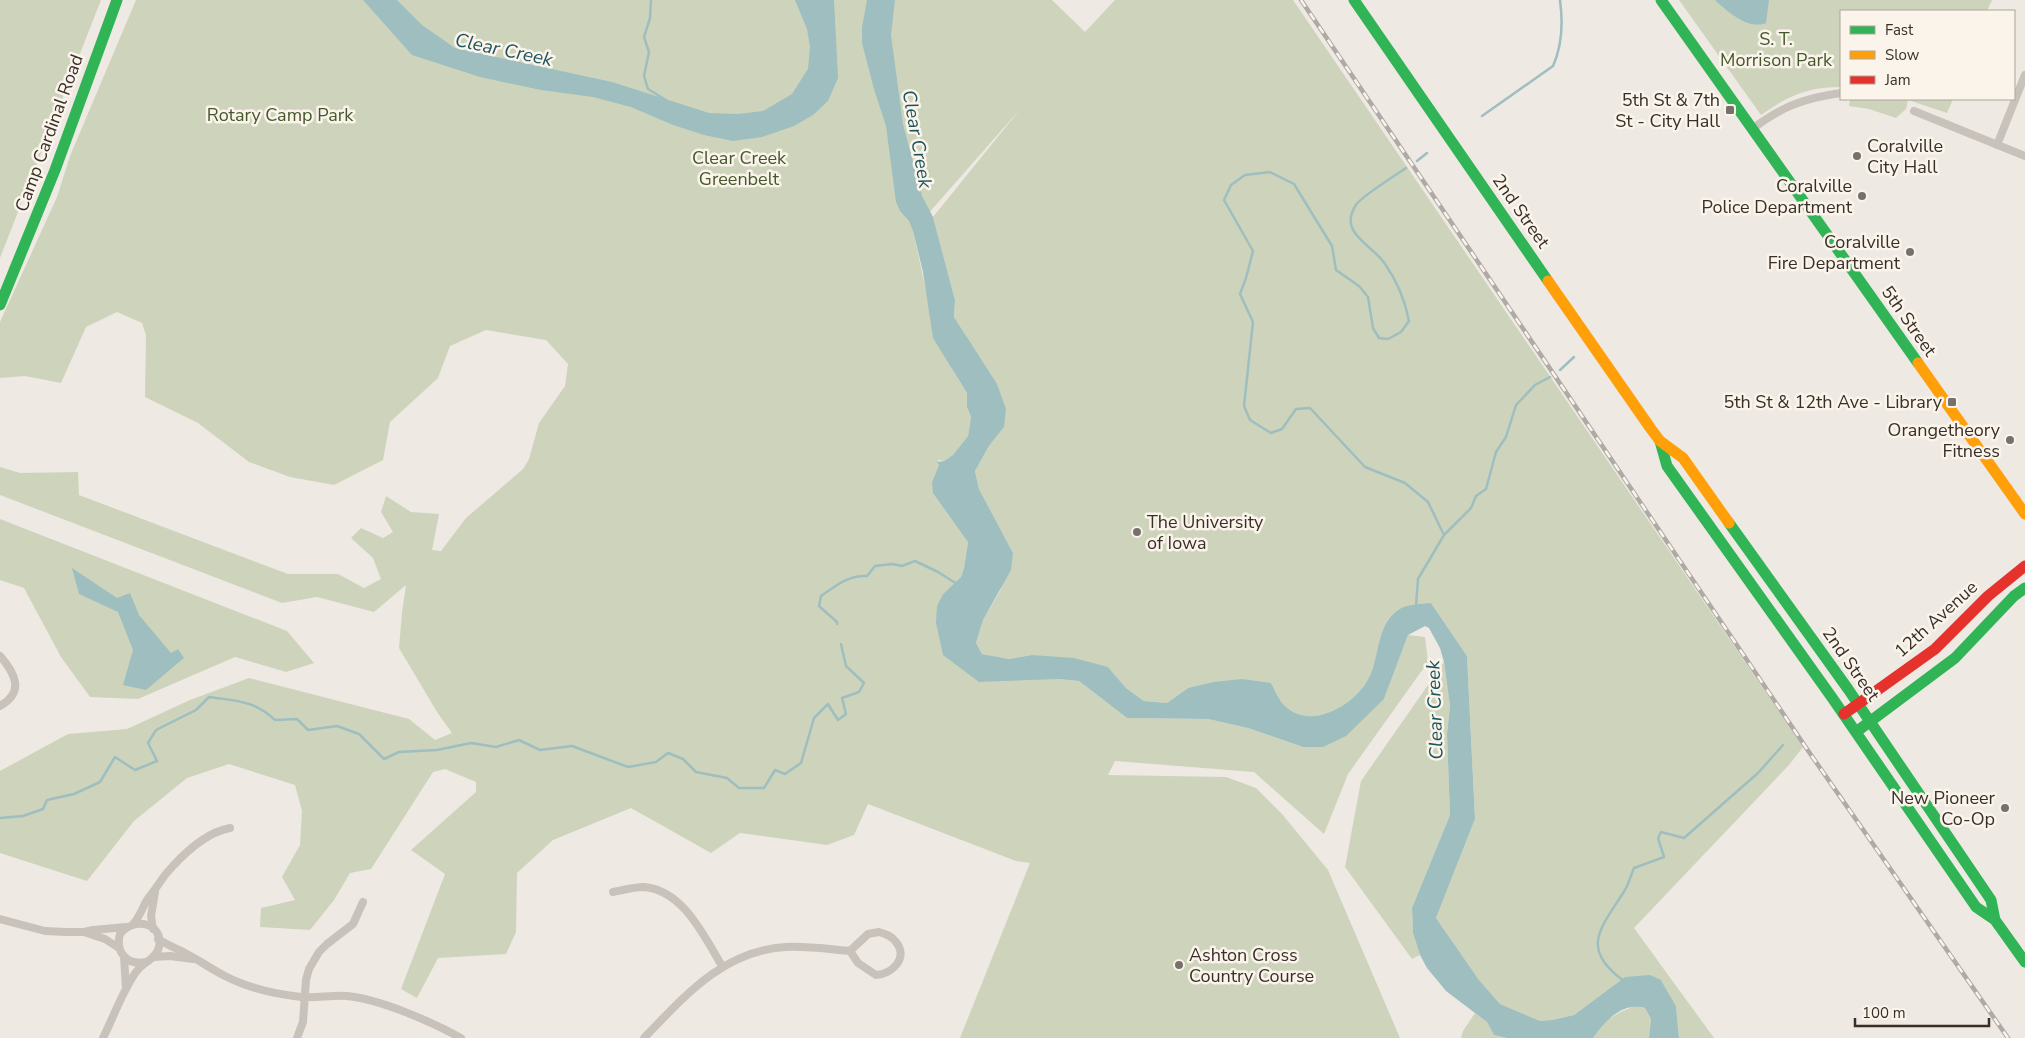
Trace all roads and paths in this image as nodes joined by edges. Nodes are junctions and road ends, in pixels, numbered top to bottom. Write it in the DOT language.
graph roads {
  1 [pos="117,0"];
  2 [pos="1354,0"];
  3 [pos="1661,0"];
  4 [pos="2025,75"];
  5 [pos="1840,93"];
  6 [pos="1914,111"];
  7 [pos="1752,130"];
  8 [pos="1997,145"];
  9 [pos="2025,156"];
  10 [pos="0,305"];
  11 [pos="1660,441"];
  12 [pos="2025,514"];
  13 [pos="2025,566"];
  14 [pos="2025,588"];
  15 [pos="0,656"];
  16 [pos="1858,704"];
  17 [pos="0,706"];
  18 [pos="1844,714"];
  19 [pos="1870,721"];
  20 [pos="1856,732"];
  21 [pos="230,828"];
  22 [pos="155,892"];
  23 [pos="613,892"];
  24 [pos="363,902"];
  25 [pos="0,919"];
  26 [pos="1994,920"];
  27 [pos="130,925"];
  28 [pos="153,929"];
  29 [pos="84,932"];
  30 [pos="158,939"];
  31 [pos="119,948"];
  32 [pos="850,951"];
  33 [pos="124,957"];
  34 [pos="153,957"];
  35 [pos="193,959"];
  36 [pos="146,962"];
  37 [pos="2025,962"];
  38 [pos="722,966"];
  39 [pos="126,988"];
  40 [pos="305,997"];
  41 [pos="103,1038"];
  42 [pos="297,1038"];
  43 [pos="461,1038"];
  44 [pos="644,1038"];
  1 -- 10 [label="main road, Camp Cardinal Road"];
  2 -- 11 [label="main road, 2nd Street"];
  3 -- 7 [label="main road, 5th Street"];
  4 -- 8 [label="street"];
  5 -- 7 [label="street"];
  6 -- 8 [label="street"];
  7 -- 12 [label="main road, 5th Street"];
  8 -- 9 [label="street"];
  11 -- 16 [label="main road, 2nd Street"];
  11 -- 18 [label="main road, 2nd Street"];
  13 -- 16 [label="main road, 12th Avenue"];
  14 -- 19 [label="main road, 12th Avenue"];
  15 -- 17 [label="street"];
  16 -- 18 [label="main road, 12th Avenue"];
  16 -- 19 [label="main road, 2nd Street"];
  18 -- 20 [label="main road, 2nd Street"];
  19 -- 20 [label="main road, 12th Avenue"];
  19 -- 26 [label="main road, 2nd Street"];
  20 -- 26 [label="main road, 2nd Street"];
  21 -- 22 [label="street"];
  22 -- 27 [label="street"];
  22 -- 28 [label="street"];
  23 -- 38 [label="street"];
  24 -- 40 [label="street"];
  25 -- 29 [label="street"];
  26 -- 37 [label="main road, 2nd Street"];
  27 -- 28 [label="street"];
  27 -- 29 [label="street"];
  27 -- 31 [label="street"];
  28 -- 30 [label="street"];
  29 -- 31 [label="street"];
  30 -- 34 [label="street"];
  30 -- 35 [label="street"];
  31 -- 33 [label="street"];
  32 -- 32 [label="street"];
  32 -- 38 [label="street"];
  33 -- 36 [label="street"];
  33 -- 39 [label="street"];
  34 -- 35 [label="street"];
  34 -- 36 [label="street"];
  35 -- 40 [label="street"];
  36 -- 39 [label="street"];
  38 -- 44 [label="street"];
  39 -- 41 [label="street"];
  40 -- 42 [label="street"];
  40 -- 43 [label="street"];
}
